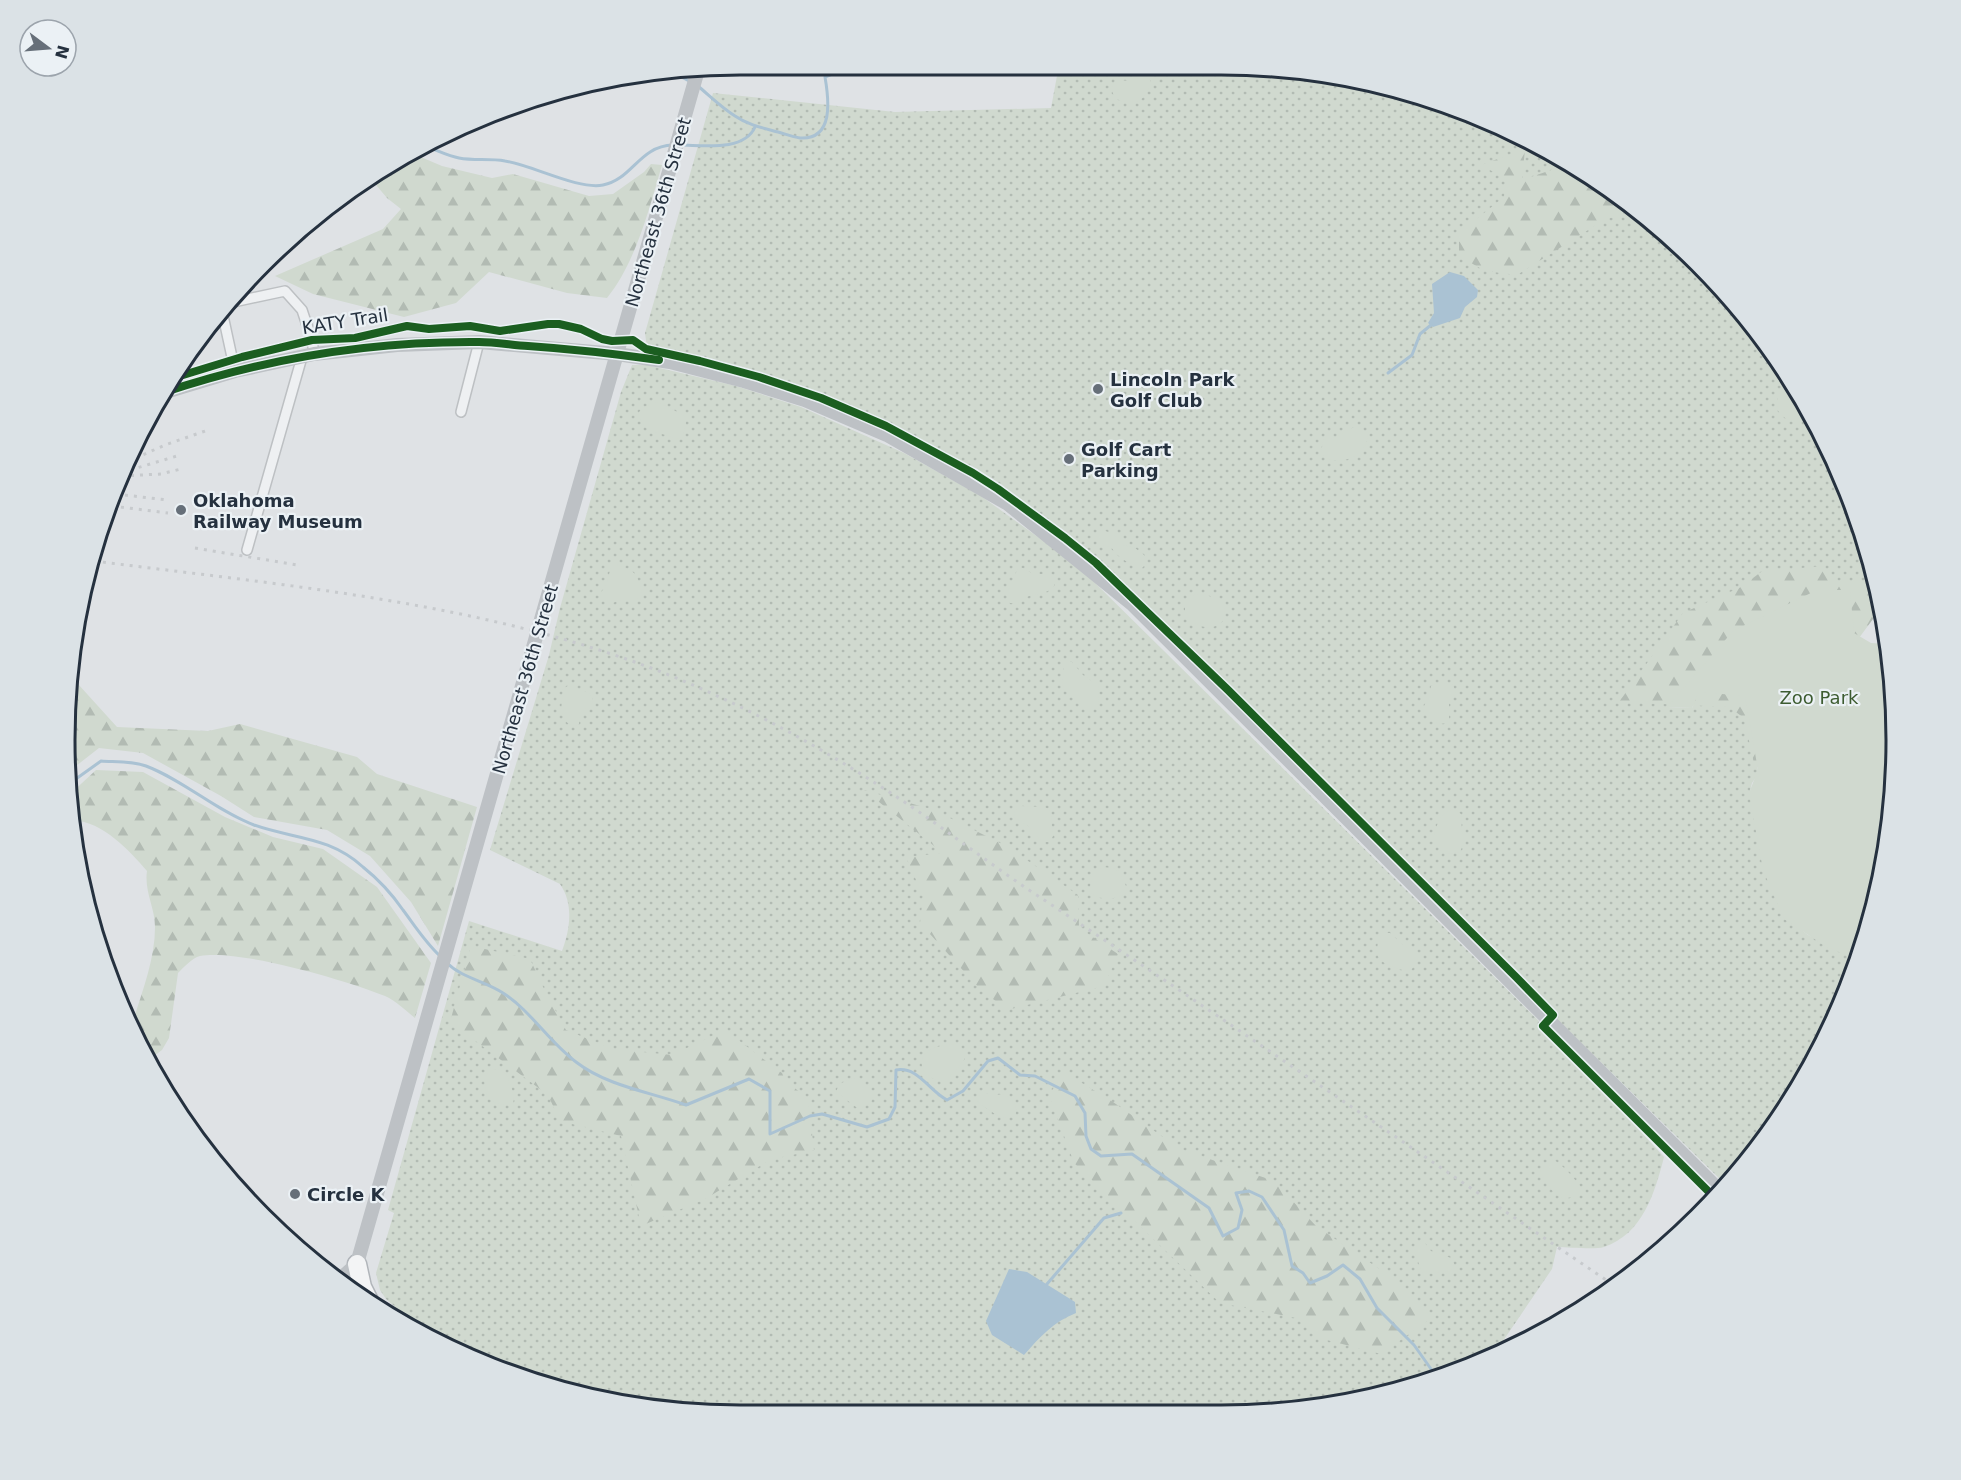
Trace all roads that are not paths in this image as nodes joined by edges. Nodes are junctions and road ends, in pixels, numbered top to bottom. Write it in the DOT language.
graph roads {
  1 [pos="696,76"];
  2 [pos="242,300"];
  3 [pos="224,321"];
  4 [pos="479,342"];
  5 [pos="617,354"];
  6 [pos="308,356"];
  7 [pos="235,371"];
  8 [pos="176,389"];
  9 [pos="461,412"];
  10 [pos="247,550"];
  11 [pos="1714,1185"];
  12 [pos="357,1264"];
  13 [pos="345,1275"];
  14 [pos="352,1280"];
  15 [pos="362,1287"];
  1 -- 5 [label="street, Northeast 36th Street"];
  2 -- 6 [label="street"];
  3 -- 7 [label="street"];
  4 -- 5 [label="street"];
  4 -- 6 [label="street"];
  4 -- 9 [label="street"];
  5 -- 11 [label="street"];
  5 -- 12 [label="street, Northeast 36th Street"];
  6 -- 7 [label="street"];
  6 -- 10 [label="street"];
  7 -- 8 [label="street"];
  12 -- 13 [label="street"];
  12 -- 14 [label="street, Northeast 36th Street"];
  12 -- 15 [label="highway"];
}
